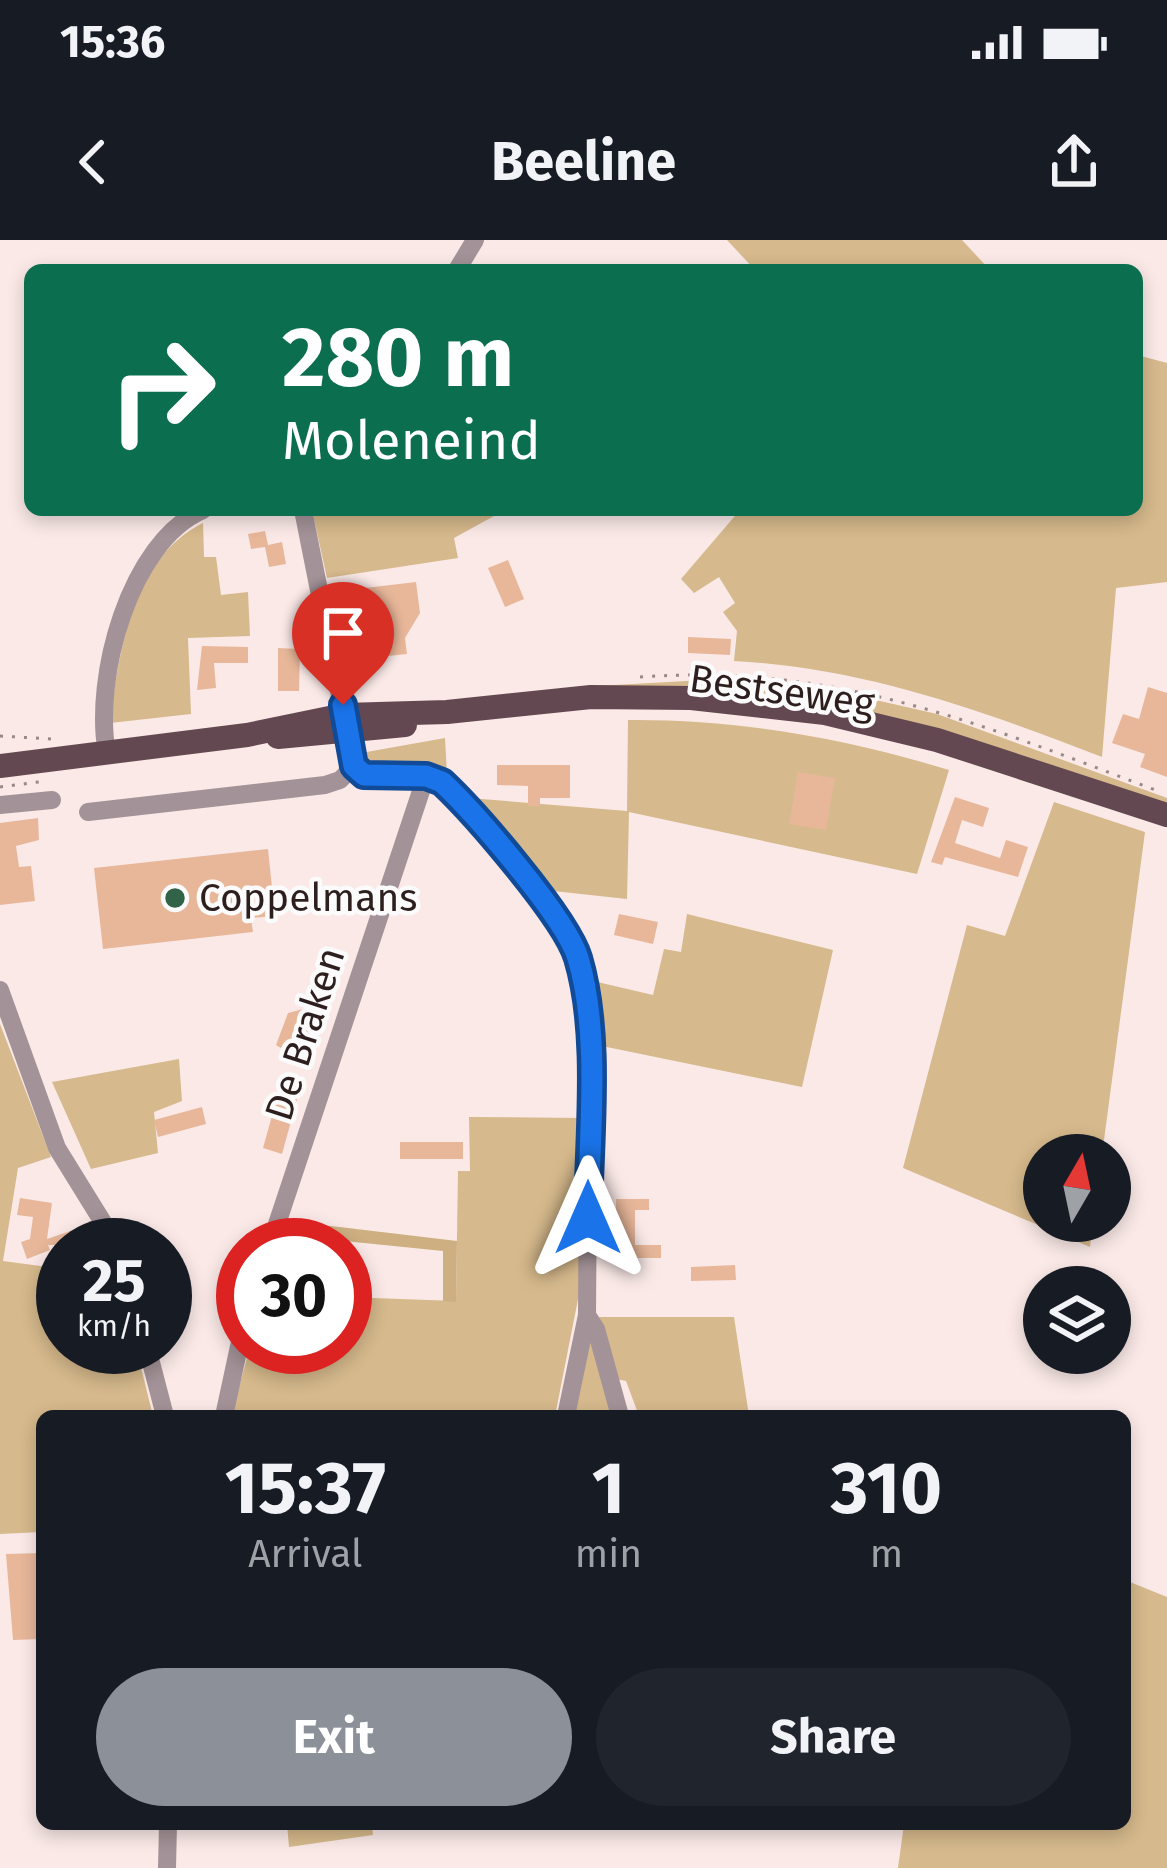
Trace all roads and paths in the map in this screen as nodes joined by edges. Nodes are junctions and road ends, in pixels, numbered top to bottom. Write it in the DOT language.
graph roads {
  1 [pos="193,516"];
  2 [pos="300,516"];
  3 [pos="346,724"];
  4 [pos="107,753"];
  5 [pos="0,766"];
  6 [pos="354,766"];
  7 [pos="426,776"];
  8 [pos="52,800"];
  9 [pos="0,806"];
  10 [pos="88,812"];
  11 [pos="1167,815"];
  12 [pos="0,990"];
  13 [pos="100,1218"];
  14 [pos="279,1218"];
  15 [pos="587,1315"];
  16 [pos="154,1374"];
  17 [pos="233,1374"];
  18 [pos="163,1410"];
  19 [pos="225,1410"];
  20 [pos="567,1410"];
  21 [pos="618,1410"];
  22 [pos="169,1830"];
  23 [pos="167,1868"];
  1 -- 4 [label="street"];
  2 -- 3 [label="street"];
  3 -- 4 [label="main road, Bestseweg"];
  3 -- 6 [label="street"];
  3 -- 11 [label="main road, Bestseweg"];
  4 -- 5 [label="main road, Bestseweg"];
  6 -- 7 [label="street"];
  6 -- 10 [label="street"];
  7 -- 14 [label="street, De Braken"];
  7 -- 15 [label="street"];
  8 -- 9 [label="street"];
  12 -- 13 [label="street"];
  15 -- 20 [label="street"];
  15 -- 21 [label="street"];
  16 -- 18 [label="street"];
  17 -- 19 [label="street"];
  22 -- 23 [label="street"];
}
